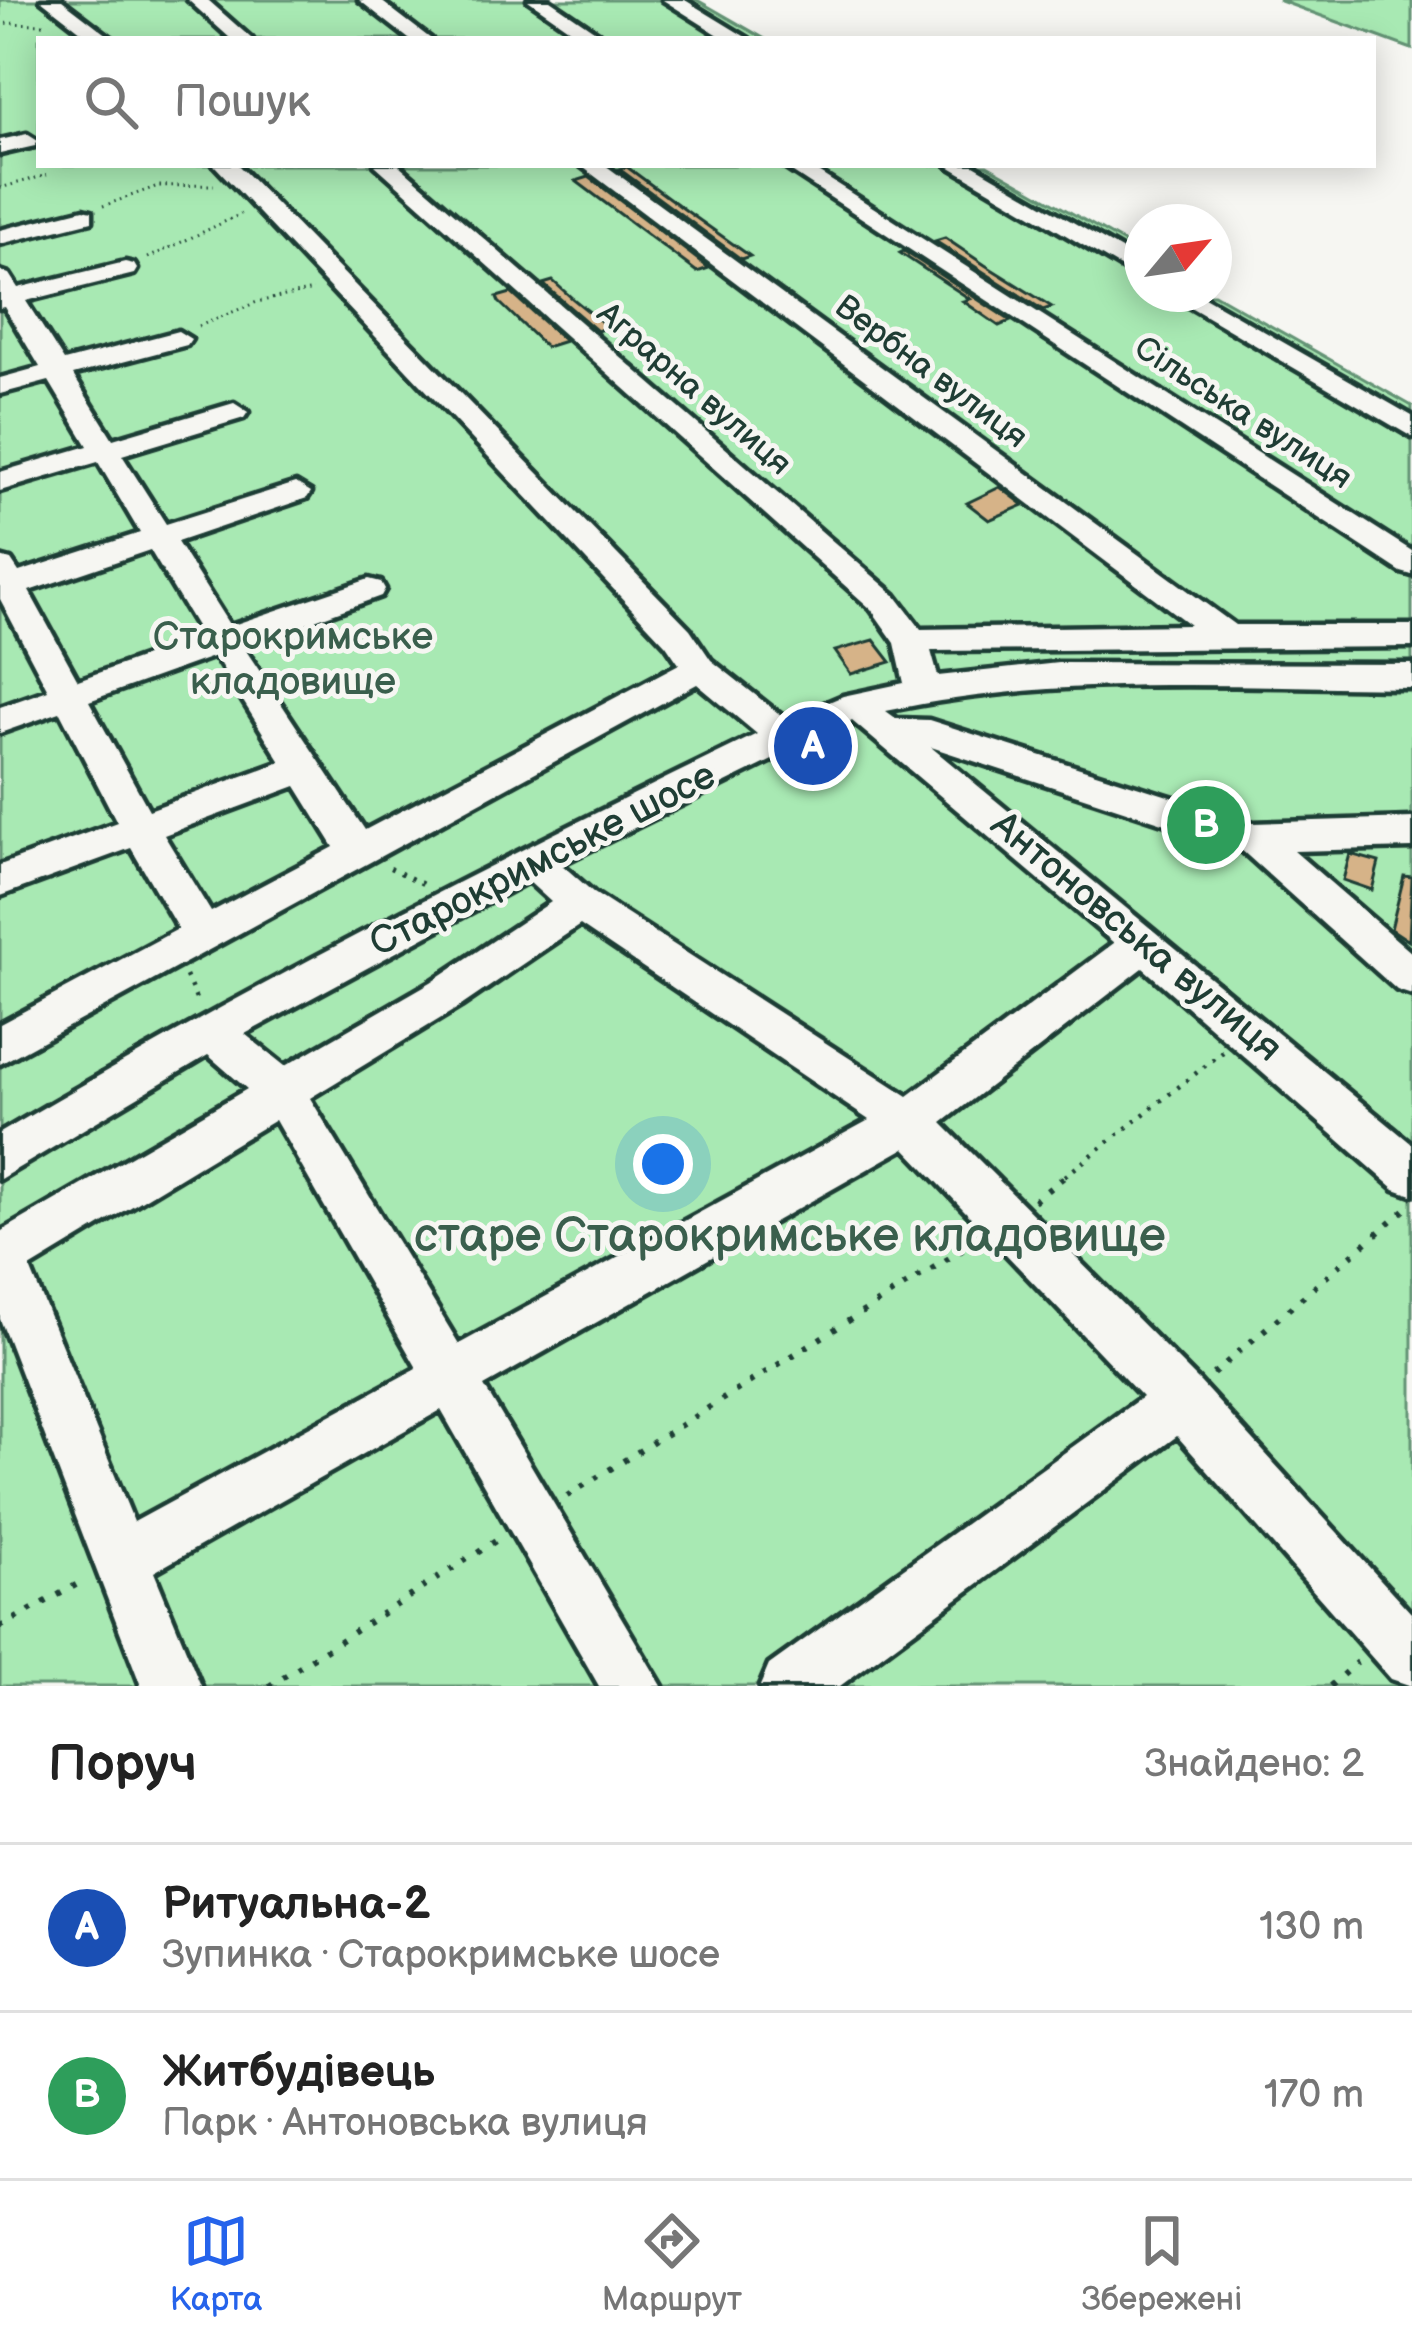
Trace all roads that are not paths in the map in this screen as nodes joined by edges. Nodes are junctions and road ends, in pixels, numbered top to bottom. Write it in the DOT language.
graph roads {
  1 [pos="50,0"];
  2 [pos="197,0"];
  3 [pos="368,0"];
  4 [pos="537,0"];
  5 [pos="672,0"];
  6 [pos="96,34"];
  7 [pos="239,36"];
  8 [pos="417,36"];
  9 [pos="592,36"];
  10 [pos="735,36"];
  11 [pos="27,141"];
  12 [pos="0,147"];
  13 [pos="389,168"];
  14 [pos="595,168"];
  15 [pos="797,168"];
  16 [pos="963,168"];
  17 [pos="244,185"];
  18 [pos="84,216"];
  19 [pos="0,238"];
  20 [pos="1124,262"];
  21 [pos="125,269"];
  22 [pos="4,292"];
  23 [pos="1212,312"];
  24 [pos="178,339"];
  25 [pos="56,371"];
  26 [pos="0,386"];
  27 [pos="234,412"];
  28 [pos="1412,428"];
  29 [pos="105,451"];
  30 [pos="0,482"];
  31 [pos="296,492"];
  32 [pos="158,537"];
  33 [pos="1412,565"];
  34 [pos="3,580"];
  35 [pos="369,589"];
  36 [pos="1412,636"];
  37 [pos="1228,637"];
  38 [pos="222,641"];
  39 [pos="912,641"];
  40 [pos="699,668"];
  41 [pos="1412,676"];
  42 [pos="923,688"];
  43 [pos="68,695"];
  44 [pos="856,705"];
  45 [pos="0,720"];
  46 [pos="889,733"];
  47 [pos="783,736"];
  48 [pos="302,769"];
  49 [pos="140,829"];
  50 [pos="1412,833"];
  51 [pos="1253,838"];
  52 [pos="358,852"];
  53 [pos="531,861"];
  54 [pos="0,881"];
  55 [pos="580,904"];
  56 [pos="187,940"];
  57 [pos="1144,944"];
  58 [pos="1412,978"];
  59 [pos="210,1031"];
  60 [pos="0,1045"];
  61 [pos="282,1091"];
  62 [pos="909,1122"];
  63 [pos="0,1158"];
  64 [pos="1412,1174"];
  65 [pos="0,1258"];
  66 [pos="453,1376"];
  67 [pos="1181,1401"];
  68 [pos="122,1560"];
  69 [pos="1412,1658"];
  70 [pos="171,1686"];
  71 [pos="632,1686"];
  72 [pos="790,1686"];
  1 -- 6 [label="street"];
  2 -- 7 [label="street"];
  3 -- 8 [label="street"];
  4 -- 9 [label="street"];
  5 -- 10 [label="street"];
  11 -- 12 [label="street"];
  13 -- 39 [label="street, Аграрна вулиця"];
  14 -- 37 [label="street, Вербна вулиця"];
  15 -- 33 [label="street, Сільська вулиця"];
  16 -- 20 [label="street"];
  17 -- 40 [label="street"];
  18 -- 19 [label="street"];
  21 -- 22 [label="street"];
  22 -- 25 [label="street"];
  23 -- 28 [label="street"];
  24 -- 25 [label="street"];
  25 -- 26 [label="street"];
  25 -- 29 [label="street"];
  27 -- 29 [label="street"];
  29 -- 30 [label="street"];
  29 -- 32 [label="street"];
  31 -- 32 [label="street"];
  32 -- 34 [label="street"];
  32 -- 38 [label="street"];
  34 -- 43 [label="street"];
  35 -- 38 [label="street"];
  36 -- 37 [label="street"];
  37 -- 39 [label="street"];
  38 -- 43 [label="street"];
  38 -- 48 [label="street"];
  39 -- 42 [label="street, Аграрна вулиця"];
  40 -- 47 [label="street"];
  40 -- 52 [label="street"];
  41 -- 42 [label="street, Старокримське шосе"];
  42 -- 44 [label="street, Старокримське шосе"];
  43 -- 45 [label="street"];
  43 -- 49 [label="street"];
  44 -- 46 [label="street, Антоновська вулиця"];
  44 -- 47 [label="street, Старокримське шосе"];
  46 -- 51 [label="street"];
  46 -- 57 [label="street, Антоновська вулиця"];
  47 -- 53 [label="street, Старокримське шосе"];
  48 -- 49 [label="street"];
  48 -- 52 [label="street"];
  49 -- 54 [label="street"];
  49 -- 56 [label="street"];
  50 -- 51 [label="street"];
  51 -- 58 [label="street"];
  52 -- 56 [label="street"];
  53 -- 55 [label="street"];
  53 -- 59 [label="street, Старокримське шосе"];
  55 -- 61 [label="street"];
  55 -- 62 [label="street"];
  56 -- 60 [label="street"];
  57 -- 62 [label="street"];
  57 -- 64 [label="street, Антоновська вулиця"];
  59 -- 61 [label="street"];
  59 -- 63 [label="street, Старокримське шосе"];
  61 -- 65 [label="street"];
  61 -- 66 [label="street"];
  62 -- 66 [label="street"];
  62 -- 67 [label="street"];
  65 -- 68 [label="street"];
  66 -- 68 [label="street"];
  66 -- 71 [label="street"];
  67 -- 69 [label="street"];
  67 -- 72 [label="street"];
  68 -- 70 [label="street"];
}
